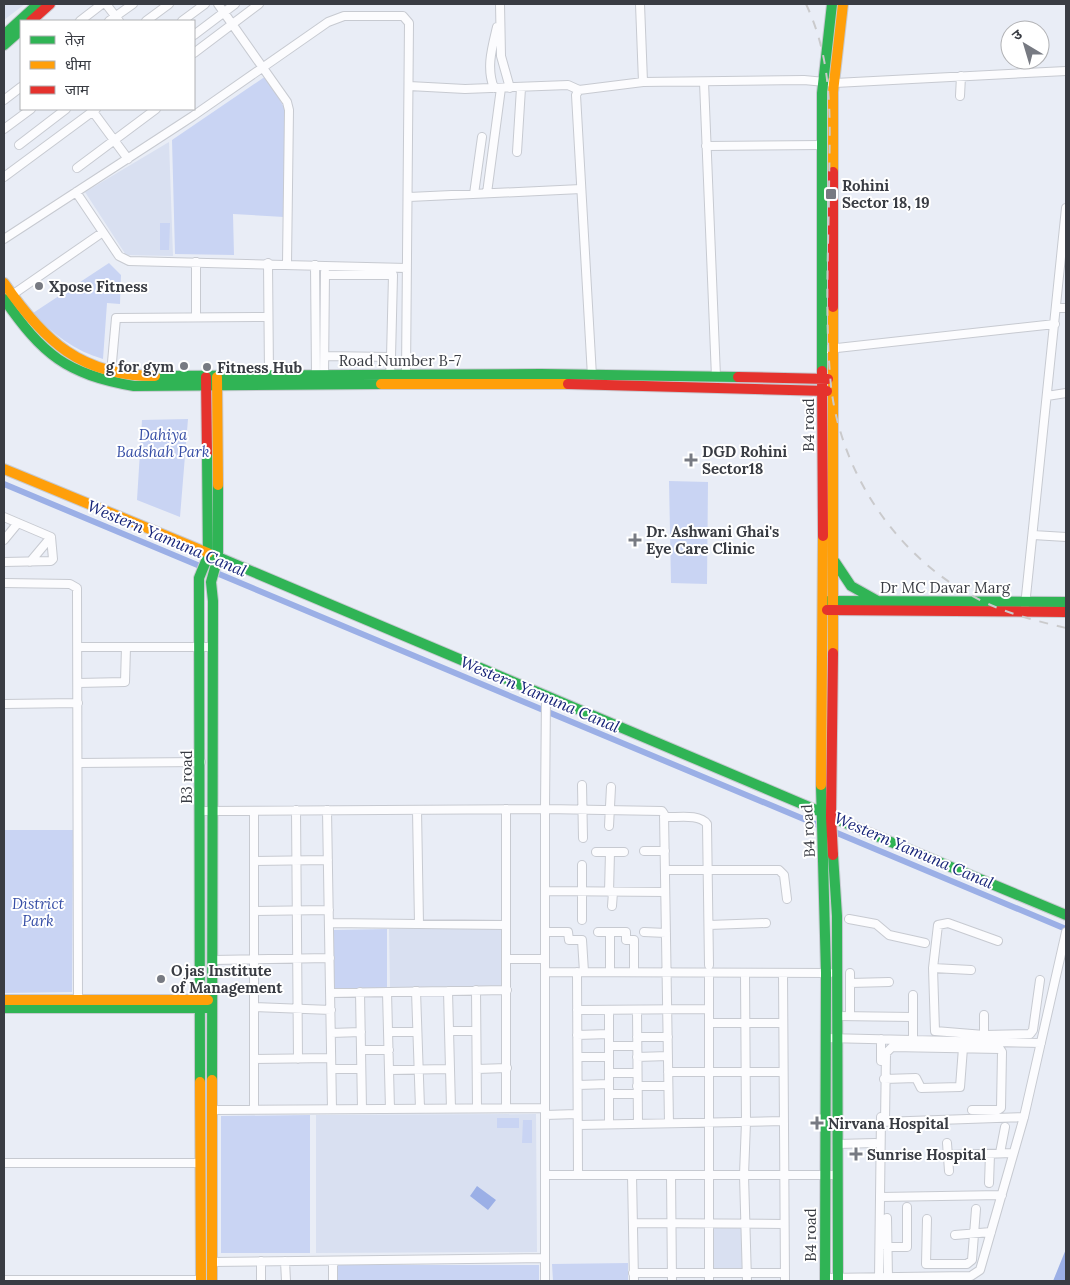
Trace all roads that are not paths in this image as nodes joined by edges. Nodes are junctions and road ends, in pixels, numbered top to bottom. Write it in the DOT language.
graph roads {
  1 [pos="38,4"];
  2 [pos="50,4"];
  3 [pos="104,4"];
  4 [pos="132,4"];
  5 [pos="169,4"];
  6 [pos="205,4"];
  7 [pos="218,4"];
  8 [pos="235,4"];
  9 [pos="259,4"];
  10 [pos="500,4"];
  11 [pos="640,4"];
  12 [pos="832,4"];
  13 [pos="843,4"];
  14 [pos="224,12"];
  15 [pos="500,16"];
  16 [pos="25,20"];
  17 [pos="27,20"];
  18 [pos="81,20"];
  19 [pos="115,20"];
  20 [pos="147,20"];
  21 [pos="183,20"];
  22 [pos="233,24"];
  23 [pos="20,25"];
  24 [pos="20,26"];
  25 [pos="195,34"];
  26 [pos="4,35"];
  27 [pos="4,45"];
  28 [pos="195,52"];
  29 [pos="263,66"];
  30 [pos="1066,71"];
  31 [pos="961,76"];
  32 [pos="644,82"];
  33 [pos="704,82"];
  34 [pos="823,83"];
  35 [pos="835,83"];
  36 [pos="409,86"];
  37 [pos="20,88"];
  38 [pos="497,88"];
  39 [pos="510,88"];
  40 [pos="521,88"];
  41 [pos="579,90"];
  42 [pos="960,96"];
  43 [pos="4,100"];
  44 [pos="30,110"];
  45 [pos="65,110"];
  46 [pos="92,110"];
  47 [pos="94,110"];
  48 [pos="155,110"];
  49 [pos="189,110"];
  50 [pos="193,116"];
  51 [pos="4,129"];
  52 [pos="482,137"];
  53 [pos="114,140"];
  54 [pos="19,145"];
  55 [pos="822,145"];
  56 [pos="706,146"];
  57 [pos="517,152"];
  58 [pos="128,159"];
  59 [pos="77,168"];
  60 [pos="4,177"];
  61 [pos="581,189"];
  62 [pos="76,192"];
  63 [pos="487,193"];
  64 [pos="474,194"];
  65 [pos="409,196"];
  66 [pos="1066,208"];
  67 [pos="103,232"];
  68 [pos="4,239"];
  69 [pos="1064,244"];
  70 [pos="196,262"];
  71 [pos="268,264"];
  72 [pos="287,264"];
  73 [pos="315,265"];
  74 [pos="325,265"];
  75 [pos="407,268"];
  76 [pos="325,275"];
  77 [pos="4,283"];
  78 [pos="8,297"];
  79 [pos="1056,308"];
  80 [pos="1066,308"];
  81 [pos="391,316"];
  82 [pos="406,316"];
  83 [pos="196,317"];
  84 [pos="268,317"];
  85 [pos="1054,324"];
  86 [pos="822,349"];
  87 [pos="834,349"];
  88 [pos="325,356"];
  89 [pos="391,357"];
  90 [pos="111,373"];
  91 [pos="269,375"];
  92 [pos="320,375"];
  93 [pos="390,375"];
  94 [pos="592,376"];
  95 [pos="716,377"];
  96 [pos="822,378"];
  97 [pos="403,379"];
  98 [pos="541,379"];
  99 [pos="834,379"];
  100 [pos="206,381"];
  101 [pos="217,381"];
  102 [pos="822,390"];
  103 [pos="834,392"];
  104 [pos="1066,393"];
  105 [pos="1047,396"];
  106 [pos="4,469"];
  107 [pos="828,482"];
  108 [pos="4,517"];
  109 [pos="18,523"];
  110 [pos="1033,535"];
  111 [pos="51,537"];
  112 [pos="1066,537"];
  113 [pos="4,540"];
  114 [pos="213,557"];
  115 [pos="833,558"];
  116 [pos="4,562"];
  117 [pos="30,562"];
  118 [pos="4,584"];
  119 [pos="880,602"];
  120 [pos="1066,602"];
  121 [pos="828,606"];
  122 [pos="1025,607"];
  123 [pos="1066,612"];
  124 [pos="78,647"];
  125 [pos="126,647"];
  126 [pos="201,647"];
  127 [pos="213,647"];
  128 [pos="78,683"];
  129 [pos="546,699"];
  130 [pos="78,703"];
  131 [pos="4,704"];
  132 [pos="201,762"];
  133 [pos="78,763"];
  134 [pos="582,785"];
  135 [pos="612,787"];
  136 [pos="506,809"];
  137 [pos="545,809"];
  138 [pos="296,810"];
  139 [pos="327,810"];
  140 [pos="417,810"];
  141 [pos="583,810"];
  142 [pos="610,810"];
  143 [pos="201,811"];
  144 [pos="213,811"];
  145 [pos="254,811"];
  146 [pos="664,817"];
  147 [pos="826,817"];
  148 [pos="609,826"];
  149 [pos="583,838"];
  150 [pos="665,850"];
  151 [pos="644,851"];
  152 [pos="596,852"];
  153 [pos="610,852"];
  154 [pos="624,852"];
  155 [pos="297,860"];
  156 [pos="328,860"];
  157 [pos="254,861"];
  158 [pos="582,865"];
  159 [pos="666,870"];
  160 [pos="708,870"];
  161 [pos="545,891"];
  162 [pos="582,892"];
  163 [pos="611,892"];
  164 [pos="665,892"];
  165 [pos="787,899"];
  166 [pos="612,906"];
  167 [pos="297,910"];
  168 [pos="329,910"];
  169 [pos="254,911"];
  170 [pos="1066,915"];
  171 [pos="849,919"];
  172 [pos="582,920"];
  173 [pos="329,923"];
  174 [pos="766,923"];
  175 [pos="419,924"];
  176 [pos="506,925"];
  177 [pos="708,925"];
  178 [pos="545,932"];
  179 [pos="598,932"];
  180 [pos="610,932"];
  181 [pos="644,932"];
  182 [pos="666,933"];
  183 [pos="1066,934"];
  184 [pos="998,941"];
  185 [pos="925,943"];
  186 [pos="297,958"];
  187 [pos="330,958"];
  188 [pos="254,959"];
  189 [pos="506,959"];
  190 [pos="545,959"];
  191 [pos="212,960"];
  192 [pos="933,968"];
  193 [pos="709,969"];
  194 [pos="971,970"];
  195 [pos="545,972"];
  196 [pos="580,972"];
  197 [pos="610,972"];
  198 [pos="634,972"];
  199 [pos="667,972"];
  200 [pos="744,973"];
  201 [pos="783,973"];
  202 [pos="826,973"];
  203 [pos="838,973"];
  204 [pos="850,973"];
  205 [pos="1040,980"];
  206 [pos="888,982"];
  207 [pos="850,983"];
  208 [pos="476,990"];
  209 [pos="507,990"];
  210 [pos="416,991"];
  211 [pos="448,991"];
  212 [pos="360,992"];
  213 [pos="388,992"];
  214 [pos="330,993"];
  215 [pos="913,995"];
  216 [pos="4,1000"];
  217 [pos="78,1004"];
  218 [pos="201,1004"];
  219 [pos="212,1004"];
  220 [pos="254,1007"];
  221 [pos="4,1008"];
  222 [pos="298,1009"];
  223 [pos="709,1009"];
  224 [pos="331,1010"];
  225 [pos="577,1010"];
  226 [pos="609,1010"];
  227 [pos="637,1010"];
  228 [pos="667,1010"];
  229 [pos="984,1015"];
  230 [pos="838,1016"];
  231 [pos="850,1016"];
  232 [pos="913,1017"];
  233 [pos="745,1023"];
  234 [pos="783,1023"];
  235 [pos="709,1024"];
  236 [pos="449,1031"];
  237 [pos="476,1031"];
  238 [pos="331,1032"];
  239 [pos="361,1032"];
  240 [pos="388,1032"];
  241 [pos="417,1032"];
  242 [pos="609,1034"];
  243 [pos="577,1035"];
  244 [pos="984,1036"];
  245 [pos="637,1037"];
  246 [pos="668,1037"];
  247 [pos="826,1038"];
  248 [pos="838,1038"];
  249 [pos="880,1039"];
  250 [pos="913,1040"];
  251 [pos="960,1042"];
  252 [pos="1041,1043"];
  253 [pos="609,1046"];
  254 [pos="637,1046"];
  255 [pos="361,1050"];
  256 [pos="389,1050"];
  257 [pos="668,1056"];
  258 [pos="578,1057"];
  259 [pos="609,1057"];
  260 [pos="637,1057"];
  261 [pos="331,1058"];
  262 [pos="254,1059"];
  263 [pos="298,1059"];
  264 [pos="507,1068"];
  265 [pos="332,1069"];
  266 [pos="361,1069"];
  267 [pos="418,1069"];
  268 [pos="450,1069"];
  269 [pos="476,1069"];
  270 [pos="389,1070"];
  271 [pos="668,1072"];
  272 [pos="708,1072"];
  273 [pos="744,1072"];
  274 [pos="783,1072"];
  275 [pos="609,1073"];
  276 [pos="637,1073"];
  277 [pos="884,1079"];
  278 [pos="609,1084"];
  279 [pos="578,1085"];
  280 [pos="668,1086"];
  281 [pos="637,1090"];
  282 [pos="609,1094"];
  283 [pos="420,1108"];
  284 [pos="451,1108"];
  285 [pos="477,1108"];
  286 [pos="506,1108"];
  287 [pos="332,1109"];
  288 [pos="362,1109"];
  289 [pos="390,1109"];
  290 [pos="212,1110"];
  291 [pos="254,1110"];
  292 [pos="972,1110"];
  293 [pos="545,1111"];
  294 [pos="577,1114"];
  295 [pos="1024,1117"];
  296 [pos="784,1121"];
  297 [pos="746,1122"];
  298 [pos="883,1122"];
  299 [pos="669,1123"];
  300 [pos="709,1123"];
  301 [pos="609,1124"];
  302 [pos="638,1124"];
  303 [pos="578,1125"];
  304 [pos="1005,1127"];
  305 [pos="875,1143"];
  306 [pos="947,1143"];
  307 [pos="838,1144"];
  308 [pos="1000,1153"];
  309 [pos="1013,1153"];
  310 [pos="990,1154"];
  311 [pos="948,1156"];
  312 [pos="201,1162"];
  313 [pos="4,1163"];
  314 [pos="949,1171"];
  315 [pos="578,1175"];
  316 [pos="632,1175"];
  317 [pos="671,1175"];
  318 [pos="709,1175"];
  319 [pos="744,1175"];
  320 [pos="784,1175"];
  321 [pos="825,1175"];
  322 [pos="838,1175"];
  323 [pos="545,1176"];
  324 [pos="989,1183"];
  325 [pos="1002,1195"];
  326 [pos="880,1197"];
  327 [pos="907,1207"];
  328 [pos="976,1208"];
  329 [pos="887,1218"];
  330 [pos="926,1219"];
  331 [pos="633,1223"];
  332 [pos="671,1223"];
  333 [pos="709,1223"];
  334 [pos="745,1224"];
  335 [pos="784,1224"];
  336 [pos="991,1232"];
  337 [pos="973,1234"];
  338 [pos="955,1235"];
  339 [pos="887,1246"];
  340 [pos="545,1258"];
  341 [pos="285,1261"];
  342 [pos="333,1261"];
  343 [pos="212,1262"];
  344 [pos="261,1262"];
  345 [pos="633,1272"];
  346 [pos="672,1277"];
  347 [pos="708,1277"];
  348 [pos="747,1277"];
  349 [pos="784,1277"];
  350 [pos="884,1278"];
  351 [pos="928,1279"];
  352 [pos="4,1280"];
  353 [pos="825,1280"];
  354 [pos="838,1280"];
  355 [pos="80,1281"];
  356 [pos="201,1281"];
  357 [pos="212,1281"];
  358 [pos="252,1281"];
  359 [pos="262,1281"];
  360 [pos="286,1281"];
  361 [pos="333,1281"];
  362 [pos="545,1281"];
  363 [pos="634,1281"];
  1 -- 16 [label="street"];
  2 -- 17 [label="street"];
  3 -- 18 [label="street"];
  3 -- 19 [label="street"];
  4 -- 19 [label="street"];
  5 -- 20 [label="street"];
  6 -- 21 [label="street"];
  7 -- 14 [label="street"];
  8 -- 14 [label="street"];
  9 -- 22 [label="street"];
  10 -- 15 [label="street"];
  11 -- 32 [label="street"];
  12 -- 34 [label="street, B4 road"];
  13 -- 35 [label="street, B4 road"];
  14 -- 22 [label="street"];
  14 -- 25 [label="street"];
  15 -- 38 [label="street"];
  15 -- 39 [label="street"];
  22 -- 28 [label="street"];
  22 -- 29 [label="street"];
  23 -- 26 [label="street"];
  24 -- 27 [label="street"];
  29 -- 36 [label="street"];
  29 -- 50 [label="street"];
  29 -- 72 [label="street"];
  30 -- 31 [label="street"];
  31 -- 35 [label="street"];
  31 -- 42 [label="street"];
  32 -- 33 [label="street"];
  32 -- 41 [label="street"];
  33 -- 34 [label="street"];
  33 -- 56 [label="street"];
  34 -- 35 [label="street"];
  34 -- 55 [label="street, B4 road"];
  35 -- 87 [label="street, B4 road"];
  36 -- 38 [label="street"];
  36 -- 65 [label="street"];
  37 -- 43 [label="street"];
  38 -- 39 [label="street"];
  38 -- 63 [label="street"];
  39 -- 40 [label="street"];
  40 -- 41 [label="street"];
  40 -- 57 [label="street"];
  41 -- 61 [label="street"];
  44 -- 51 [label="street"];
  45 -- 54 [label="street"];
  46 -- 60 [label="street"];
  47 -- 53 [label="street"];
  48 -- 53 [label="street"];
  49 -- 50 [label="street"];
  50 -- 58 [label="street"];
  52 -- 64 [label="street"];
  53 -- 58 [label="street"];
  53 -- 59 [label="street"];
  55 -- 56 [label="street"];
  55 -- 86 [label="street, B4 road"];
  56 -- 95 [label="street"];
  58 -- 62 [label="street"];
  61 -- 63 [label="street"];
  61 -- 94 [label="street"];
  62 -- 67 [label="street"];
  62 -- 68 [label="street"];
  63 -- 64 [label="street"];
  64 -- 65 [label="street"];
  65 -- 75 [label="street"];
  66 -- 69 [label="street"];
  67 -- 70 [label="street"];
  67 -- 78 [label="street"];
  69 -- 79 [label="street"];
  70 -- 71 [label="street"];
  70 -- 83 [label="street"];
  71 -- 72 [label="street"];
  71 -- 84 [label="street"];
  72 -- 73 [label="street"];
  73 -- 74 [label="street"];
  73 -- 92 [label="street"];
  74 -- 75 [label="street"];
  74 -- 76 [label="street"];
  75 -- 82 [label="street"];
  76 -- 81 [label="street"];
  76 -- 88 [label="street"];
  77 -- 78 [label="street, Road Number B-7"];
  78 -- 90 [label="street, Road Number B-7"];
  78 -- 100 [label="street, Road Number B-7"];
  79 -- 80 [label="street"];
  79 -- 85 [label="street"];
  81 -- 82 [label="street"];
  81 -- 89 [label="street"];
  82 -- 97 [label="street"];
  83 -- 84 [label="street"];
  83 -- 90 [label="street"];
  84 -- 91 [label="street"];
  85 -- 87 [label="street"];
  85 -- 105 [label="street"];
  86 -- 87 [label="street"];
  86 -- 96 [label="street, B4 road"];
  87 -- 99 [label="street, B4 road"];
  88 -- 89 [label="street"];
  88 -- 92 [label="street"];
  89 -- 93 [label="street"];
  90 -- 100 [label="street, Road Number B-7"];
  91 -- 92 [label="street, Road Number B-7"];
  91 -- 101 [label="street, Road Number B-7"];
  92 -- 93 [label="street, Road Number B-7"];
  93 -- 97 [label="street, Road Number B-7"];
  94 -- 95 [label="street, Road Number B-7"];
  94 -- 98 [label="street, Road Number B-7"];
  95 -- 96 [label="street, Road Number B-7"];
  96 -- 99 [label="street, Road Number B-7"];
  96 -- 102 [label="street, B4 road"];
  97 -- 98 [label="street, Road Number B-7"];
  97 -- 101 [label="street, Road Number B-7"];
  98 -- 102 [label="street, Road Number B-7"];
  99 -- 103 [label="street, B4 road"];
  100 -- 101 [label="street, Road Number B-7"];
  100 -- 114 [label="street"];
  101 -- 114 [label="street"];
  102 -- 103 [label="street, Road Number B-7"];
  102 -- 107 [label="street, B4 road"];
  103 -- 107 [label="street, B4 road"];
  104 -- 105 [label="street"];
  105 -- 110 [label="street"];
  106 -- 114 [label="street"];
  107 -- 115 [label="street, B4 road"];
  107 -- 121 [label="street, B4 road"];
  108 -- 109 [label="street"];
  109 -- 111 [label="street"];
  109 -- 113 [label="street"];
  110 -- 112 [label="street"];
  110 -- 122 [label="street"];
  111 -- 117 [label="street"];
  111 -- 117 [label="street"];
  114 -- 126 [label="street, B3 road"];
  114 -- 127 [label="street, B3 road"];
  114 -- 129 [label="street"];
  115 -- 119 [label="street"];
  115 -- 121 [label="street, B4 road"];
  116 -- 117 [label="street"];
  118 -- 124 [label="street"];
  119 -- 121 [label="street, Dr MC Davar Marg"];
  119 -- 122 [label="street, Dr MC Davar Marg"];
  120 -- 122 [label="street, Dr MC Davar Marg"];
  121 -- 122 [label="street"];
  121 -- 147 [label="street, B4 road"];
  122 -- 123 [label="street"];
  124 -- 125 [label="street"];
  124 -- 128 [label="street"];
  125 -- 126 [label="street"];
  125 -- 128 [label="street"];
  126 -- 127 [label="street"];
  126 -- 132 [label="street, B3 road"];
  127 -- 144 [label="street, B3 road"];
  128 -- 130 [label="street"];
  129 -- 137 [label="street"];
  129 -- 147 [label="street"];
  130 -- 131 [label="street"];
  130 -- 133 [label="street"];
  132 -- 133 [label="street"];
  132 -- 143 [label="street, B3 road"];
  133 -- 217 [label="street"];
  134 -- 141 [label="street"];
  135 -- 142 [label="street"];
  136 -- 137 [label="street"];
  136 -- 140 [label="street"];
  136 -- 176 [label="street"];
  137 -- 141 [label="street"];
  137 -- 161 [label="street"];
  138 -- 139 [label="street"];
  138 -- 145 [label="street"];
  138 -- 155 [label="street"];
  139 -- 140 [label="street"];
  139 -- 156 [label="street"];
  140 -- 175 [label="street"];
  141 -- 142 [label="street"];
  141 -- 149 [label="street"];
  142 -- 146 [label="street"];
  142 -- 148 [label="street"];
  143 -- 144 [label="street"];
  143 -- 218 [label="street, B3 road"];
  144 -- 145 [label="street"];
  144 -- 191 [label="street, B3 road"];
  145 -- 157 [label="street"];
  146 -- 150 [label="street"];
  146 -- 160 [label="street"];
  147 -- 170 [label="street"];
  147 -- 202 [label="street, B4 road"];
  147 -- 203 [label="street, B4 road"];
  150 -- 151 [label="street"];
  150 -- 159 [label="street"];
  152 -- 153 [label="street"];
  153 -- 154 [label="street"];
  153 -- 163 [label="street"];
  155 -- 156 [label="street"];
  155 -- 157 [label="street"];
  155 -- 167 [label="street"];
  156 -- 168 [label="street"];
  157 -- 169 [label="street"];
  158 -- 162 [label="street"];
  159 -- 160 [label="street"];
  159 -- 164 [label="street"];
  160 -- 165 [label="street"];
  160 -- 177 [label="street"];
  161 -- 162 [label="street"];
  161 -- 178 [label="street"];
  162 -- 163 [label="street"];
  162 -- 172 [label="street"];
  163 -- 164 [label="street"];
  163 -- 166 [label="street"];
  164 -- 182 [label="street"];
  167 -- 168 [label="street"];
  167 -- 169 [label="street"];
  167 -- 186 [label="street"];
  168 -- 173 [label="street"];
  169 -- 188 [label="street"];
  171 -- 185 [label="street"];
  173 -- 175 [label="street"];
  173 -- 187 [label="street"];
  174 -- 177 [label="street"];
  175 -- 176 [label="street"];
  176 -- 189 [label="street"];
  177 -- 193 [label="street"];
  178 -- 190 [label="street"];
  178 -- 196 [label="street"];
  179 -- 180 [label="street"];
  180 -- 197 [label="street"];
  180 -- 198 [label="street"];
  181 -- 182 [label="street"];
  182 -- 199 [label="street"];
  183 -- 252 [label="street"];
  184 -- 192 [label="street"];
  186 -- 187 [label="street"];
  186 -- 188 [label="street"];
  186 -- 222 [label="street"];
  187 -- 214 [label="street"];
  188 -- 191 [label="street"];
  188 -- 220 [label="street"];
  189 -- 190 [label="street"];
  189 -- 209 [label="street"];
  190 -- 195 [label="street"];
  191 -- 219 [label="street, B3 road"];
  192 -- 194 [label="street"];
  192 -- 251 [label="street"];
  193 -- 199 [label="street"];
  193 -- 200 [label="street"];
  193 -- 223 [label="street"];
  195 -- 196 [label="street"];
  195 -- 293 [label="street"];
  196 -- 197 [label="street"];
  196 -- 225 [label="street"];
  197 -- 198 [label="street"];
  198 -- 199 [label="street"];
  199 -- 228 [label="street"];
  200 -- 201 [label="street"];
  200 -- 233 [label="street"];
  201 -- 202 [label="street"];
  201 -- 234 [label="street"];
  202 -- 203 [label="street"];
  202 -- 247 [label="street, B4 road"];
  203 -- 230 [label="street, B4 road"];
  204 -- 207 [label="street"];
  205 -- 244 [label="street"];
  206 -- 207 [label="street"];
  207 -- 231 [label="street"];
  208 -- 209 [label="street"];
  208 -- 211 [label="street"];
  208 -- 237 [label="street"];
  209 -- 264 [label="street"];
  210 -- 211 [label="street"];
  210 -- 213 [label="street"];
  210 -- 241 [label="street"];
  211 -- 236 [label="street"];
  212 -- 213 [label="street"];
  212 -- 214 [label="street"];
  212 -- 239 [label="street"];
  213 -- 240 [label="street"];
  214 -- 224 [label="street"];
  215 -- 232 [label="street"];
  216 -- 217 [label="street"];
  217 -- 218 [label="street"];
  217 -- 221 [label="street"];
  218 -- 219 [label="street"];
  218 -- 312 [label="street, B3 road"];
  219 -- 290 [label="street, B3 road"];
  220 -- 222 [label="street"];
  220 -- 262 [label="street"];
  222 -- 224 [label="street"];
  222 -- 263 [label="street"];
  223 -- 228 [label="street"];
  223 -- 235 [label="street"];
  224 -- 238 [label="street"];
  225 -- 226 [label="street"];
  225 -- 243 [label="street"];
  226 -- 227 [label="street"];
  226 -- 242 [label="street"];
  227 -- 228 [label="street"];
  227 -- 245 [label="street"];
  228 -- 246 [label="street"];
  229 -- 244 [label="street"];
  230 -- 231 [label="street"];
  230 -- 248 [label="street, B4 road"];
  231 -- 232 [label="street"];
  232 -- 250 [label="street"];
  233 -- 234 [label="street"];
  233 -- 235 [label="street"];
  233 -- 273 [label="street"];
  234 -- 274 [label="street"];
  235 -- 272 [label="street"];
  236 -- 237 [label="street"];
  236 -- 268 [label="street"];
  237 -- 269 [label="street"];
  238 -- 239 [label="street"];
  238 -- 261 [label="street"];
  239 -- 255 [label="street"];
  240 -- 241 [label="street"];
  240 -- 256 [label="street"];
  241 -- 267 [label="street"];
  242 -- 243 [label="street"];
  242 -- 253 [label="street"];
  243 -- 258 [label="street"];
  244 -- 251 [label="street"];
  245 -- 246 [label="street"];
  245 -- 254 [label="street"];
  246 -- 257 [label="street"];
  247 -- 248 [label="street"];
  247 -- 321 [label="street, B4 road"];
  248 -- 249 [label="street"];
  248 -- 307 [label="street, B4 road"];
  249 -- 250 [label="street"];
  249 -- 298 [label="street"];
  250 -- 251 [label="street"];
  251 -- 252 [label="street"];
  251 -- 277 [label="street"];
  251 -- 277 [label="street"];
  251 -- 292 [label="street"];
  252 -- 295 [label="street"];
  253 -- 254 [label="street"];
  253 -- 259 [label="street"];
  254 -- 260 [label="street"];
  255 -- 256 [label="street"];
  255 -- 266 [label="street"];
  256 -- 270 [label="street"];
  257 -- 260 [label="street"];
  257 -- 271 [label="street"];
  258 -- 259 [label="street"];
  258 -- 279 [label="street"];
  259 -- 275 [label="street"];
  260 -- 276 [label="street"];
  261 -- 263 [label="street"];
  261 -- 265 [label="street"];
  262 -- 263 [label="street"];
  262 -- 291 [label="street"];
  264 -- 269 [label="street"];
  264 -- 286 [label="street"];
  265 -- 266 [label="street"];
  265 -- 287 [label="street"];
  266 -- 288 [label="street"];
  267 -- 268 [label="street"];
  267 -- 270 [label="street"];
  267 -- 283 [label="street"];
  268 -- 284 [label="street"];
  269 -- 285 [label="street"];
  270 -- 289 [label="street"];
  271 -- 272 [label="street"];
  271 -- 280 [label="street"];
  272 -- 273 [label="street"];
  272 -- 300 [label="street"];
  273 -- 274 [label="street"];
  273 -- 297 [label="street"];
  274 -- 296 [label="street"];
  275 -- 276 [label="street"];
  275 -- 278 [label="street"];
  276 -- 281 [label="street"];
  277 -- 298 [label="street"];
  278 -- 279 [label="street"];
  278 -- 282 [label="street"];
  279 -- 294 [label="street"];
  280 -- 281 [label="street"];
  280 -- 299 [label="street"];
  281 -- 282 [label="street"];
  281 -- 302 [label="street"];
  282 -- 301 [label="street"];
  283 -- 284 [label="street"];
  283 -- 289 [label="street"];
  284 -- 285 [label="street"];
  285 -- 286 [label="street"];
  286 -- 293 [label="street"];
  287 -- 288 [label="street"];
  287 -- 291 [label="street"];
  288 -- 289 [label="street"];
  290 -- 291 [label="street"];
  290 -- 343 [label="street, B3 road"];
  293 -- 294 [label="street"];
  293 -- 323 [label="street"];
  294 -- 303 [label="street"];
  295 -- 298 [label="street"];
  295 -- 309 [label="street"];
  296 -- 297 [label="street"];
  296 -- 320 [label="street"];
  297 -- 300 [label="street"];
  297 -- 319 [label="street"];
  298 -- 326 [label="street"];
  299 -- 300 [label="street"];
  299 -- 302 [label="street"];
  300 -- 318 [label="street"];
  301 -- 302 [label="street"];
  301 -- 303 [label="street"];
  303 -- 315 [label="street"];
  304 -- 308 [label="street"];
  305 -- 307 [label="street"];
  306 -- 311 [label="street"];
  307 -- 322 [label="street, B4 road"];
  308 -- 309 [label="street"];
  308 -- 310 [label="street"];
  309 -- 325 [label="street"];
  310 -- 311 [label="street"];
  310 -- 324 [label="street"];
  311 -- 314 [label="street"];
  312 -- 313 [label="street"];
  312 -- 356 [label="street, B3 road"];
  315 -- 316 [label="street"];
  315 -- 323 [label="street"];
  316 -- 317 [label="street"];
  316 -- 331 [label="street"];
  317 -- 318 [label="street"];
  317 -- 332 [label="street"];
  318 -- 319 [label="street"];
  318 -- 333 [label="street"];
  319 -- 320 [label="street"];
  319 -- 334 [label="street"];
  320 -- 321 [label="street"];
  320 -- 335 [label="street"];
  321 -- 322 [label="street"];
  321 -- 353 [label="street, B4 road"];
  322 -- 354 [label="street, B4 road"];
  323 -- 340 [label="street"];
  325 -- 326 [label="street"];
  325 -- 336 [label="street"];
  326 -- 350 [label="street"];
  327 -- 339 [label="street"];
  328 -- 337 [label="street"];
  329 -- 339 [label="street"];
  330 -- 337 [label="street"];
  331 -- 332 [label="street"];
  331 -- 345 [label="street"];
  332 -- 333 [label="street"];
  332 -- 346 [label="street"];
  333 -- 334 [label="street"];
  333 -- 347 [label="street"];
  334 -- 335 [label="street"];
  334 -- 348 [label="street"];
  335 -- 349 [label="street"];
  336 -- 337 [label="street"];
  336 -- 351 [label="street"];
  337 -- 338 [label="street"];
  339 -- 350 [label="street"];
  340 -- 342 [label="street"];
  340 -- 362 [label="street"];
  341 -- 342 [label="street"];
  341 -- 344 [label="street"];
  341 -- 360 [label="street"];
  342 -- 361 [label="street"];
  343 -- 344 [label="street"];
  343 -- 357 [label="street, B3 road"];
  344 -- 359 [label="street"];
  345 -- 346 [label="street"];
  345 -- 363 [label="street"];
  346 -- 347 [label="street"];
  347 -- 348 [label="street"];
  348 -- 349 [label="street"];
  350 -- 351 [label="street"];
  350 -- 354 [label="street"];
  352 -- 355 [label="street"];
  353 -- 354 [label="street"];
  355 -- 356 [label="street"];
  358 -- 359 [label="street"];
}
